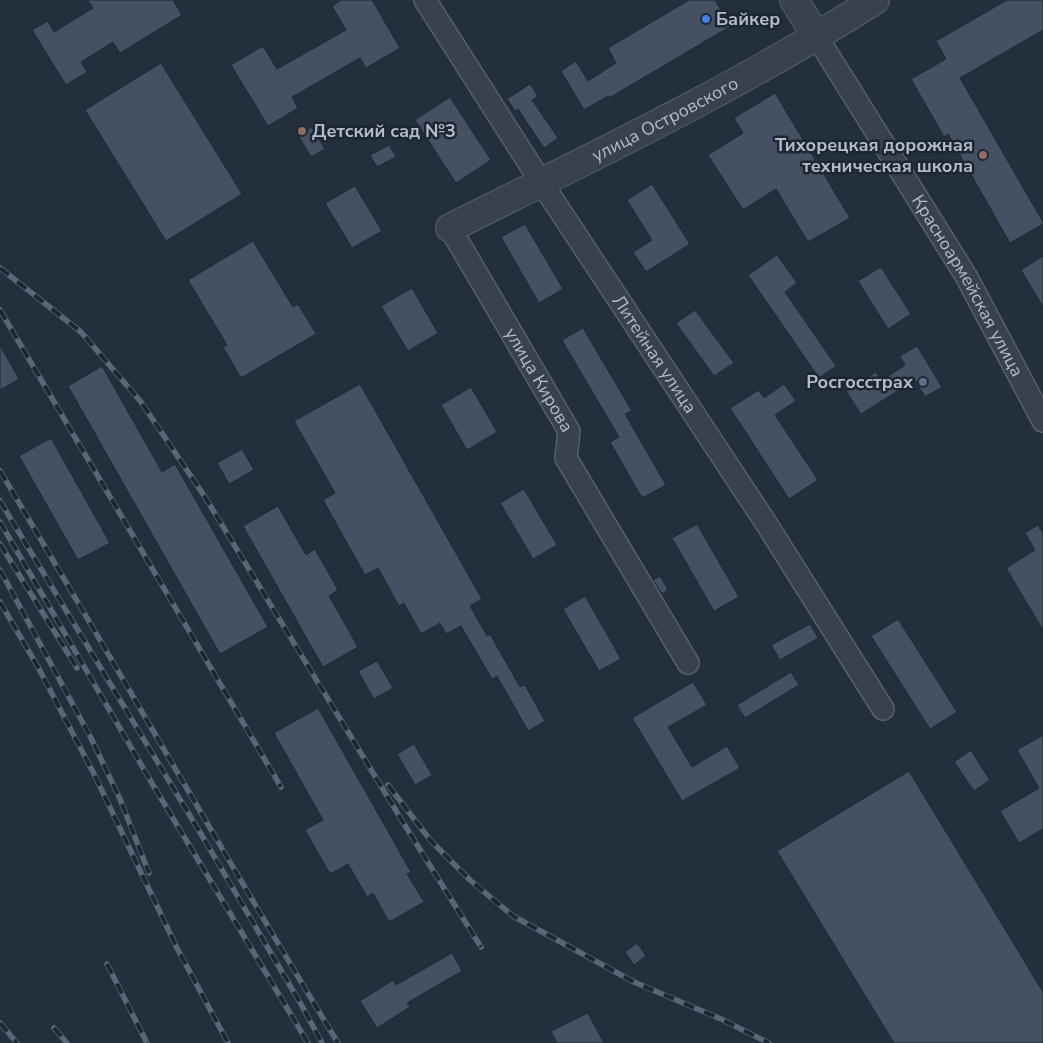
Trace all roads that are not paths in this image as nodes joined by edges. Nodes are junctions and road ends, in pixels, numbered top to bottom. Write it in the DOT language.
graph roads {
  1 [pos="425,0"];
  2 [pos="794,0"];
  3 [pos="875,0"];
  4 [pos="817,37"];
  5 [pos="541,182"];
  6 [pos="450,228"];
  7 [pos="1043,421"];
  8 [pos="688,663"];
  9 [pos="883,709"];
  1 -- 5 [label="street, Литейная улица"];
  2 -- 4 [label="street, Красноармейская улица"];
  3 -- 4 [label="street, улица Островского"];
  4 -- 5 [label="street, улица Островского"];
  4 -- 7 [label="street, Красноармейская улица"];
  5 -- 6 [label="street, улица Островского"];
  5 -- 9 [label="street, Литейная улица"];
  6 -- 8 [label="street, улица Кирова"];
}
